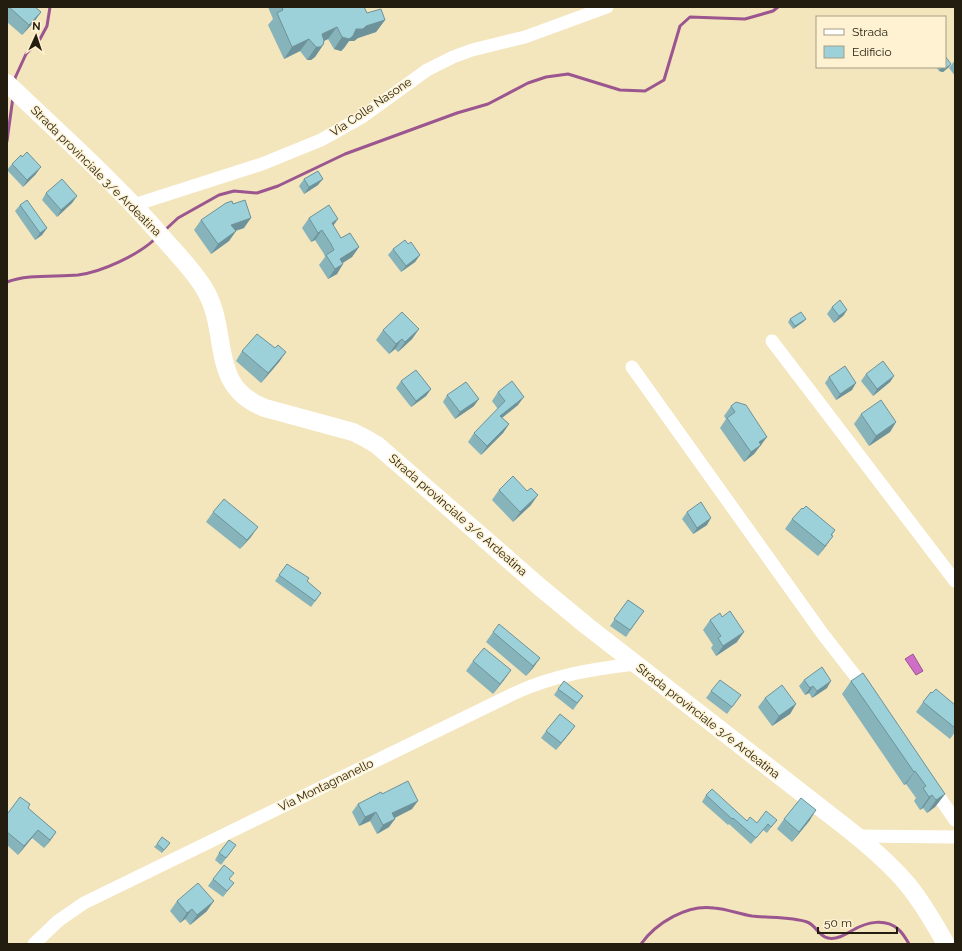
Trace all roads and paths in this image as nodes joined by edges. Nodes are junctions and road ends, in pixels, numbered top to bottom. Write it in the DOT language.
graph roads {
  1 [pos="607,7"];
  2 [pos="12,87"];
  3 [pos="134,206"];
  4 [pos="772,341"];
  5 [pos="632,367"];
  6 [pos="955,581"];
  7 [pos="635,664"];
  8 [pos="874,701"];
  9 [pos="924,774"];
  10 [pos="955,820"];
  11 [pos="857,836"];
  12 [pos="955,837"];
  13 [pos="34,944"];
  14 [pos="946,944"];
  1 -- 3 [label="street, Via Colle Nasone"];
  2 -- 3 [label="main road, Strada provinciale 3/e Ardeatina"];
  3 -- 7 [label="main road, Strada provinciale 3/e Ardeatina"];
  4 -- 6 [label="street"];
  5 -- 8 [label="street"];
  7 -- 11 [label="main road, Strada provinciale 3/e Ardeatina"];
  7 -- 13 [label="street, Via Montagnanello"];
  9 -- 10 [label="street"];
  11 -- 12 [label="street"];
  11 -- 14 [label="main road, Strada provinciale 3/e Ardeatina"];
}
